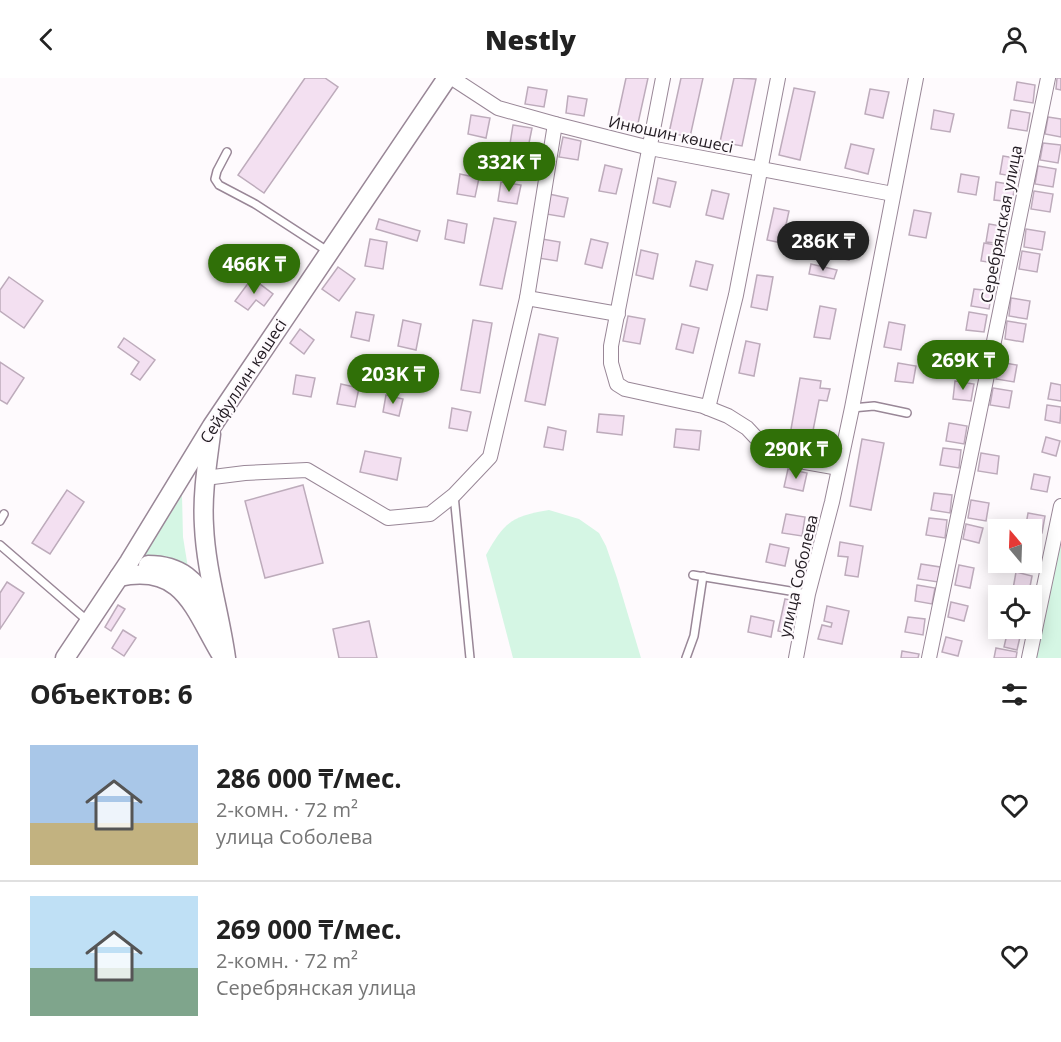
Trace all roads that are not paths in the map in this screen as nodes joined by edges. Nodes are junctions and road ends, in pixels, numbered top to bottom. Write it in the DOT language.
graph roads {
  1 [pos="447,78"];
  2 [pos="452,78"];
  3 [pos="663,78"];
  4 [pos="778,78"];
  5 [pos="916,78"];
  6 [pos="1048,78"];
  7 [pos="555,123"];
  8 [pos="650,148"];
  9 [pos="226,152"];
  10 [pos="759,169"];
  11 [pos="893,194"];
  12 [pos="329,252"];
  13 [pos="527,298"];
  14 [pos="618,314"];
  15 [pos="708,408"];
  16 [pos="852,408"];
  17 [pos="907,413"];
  18 [pos="212,426"];
  19 [pos="839,468"];
  20 [pos="205,478"];
  21 [pos="454,495"];
  22 [pos="1061,506"];
  23 [pos="1,547"];
  24 [pos="122,572"];
  25 [pos="693,575"];
  26 [pos="703,576"];
  27 [pos="808,594"];
  28 [pos="89,621"];
  29 [pos="222,626"];
  30 [pos="65,658"];
  31 [pos="225,658"];
  32 [pos="470,658"];
  33 [pos="686,658"];
  34 [pos="796,658"];
  35 [pos="929,658"];
  36 [pos="1029,658"];
  1 -- 12 [label="main road, Сейфуллин көшесі"];
  2 -- 7 [label="street, Инюшин көшесі"];
  3 -- 8 [label="street"];
  4 -- 10 [label="street"];
  5 -- 11 [label="street, улица Соболева"];
  6 -- 35 [label="street, Серебрянская улица"];
  7 -- 8 [label="street, Инюшин көшесі"];
  7 -- 13 [label="street"];
  8 -- 10 [label="street, Инюшин көшесі"];
  8 -- 14 [label="street"];
  9 -- 12 [label="lane"];
  10 -- 11 [label="street, Инюшин көшесі"];
  10 -- 15 [label="street"];
  11 -- 16 [label="street, улица Соболева"];
  12 -- 18 [label="main road, Сейфуллин көшесі"];
  13 -- 14 [label="street"];
  13 -- 21 [label="street"];
  14 -- 15 [label="street"];
  15 -- 19 [label="street"];
  16 -- 17 [label="lane"];
  16 -- 19 [label="street, улица Соболева"];
  18 -- 20 [label="main road"];
  18 -- 24 [label="main road, Сейфуллин көшесі"];
  19 -- 27 [label="street, улица Соболева"];
  20 -- 21 [label="street"];
  20 -- 29 [label="main road"];
  21 -- 32 [label="lane"];
  22 -- 36 [label="street"];
  23 -- 28 [label="lane"];
  24 -- 28 [label="main road, Сейфуллин көшесі"];
  24 -- 29 [label="main road"];
  24 -- 31 [label="main road"];
  25 -- 26 [label="lane"];
  26 -- 27 [label="lane"];
  26 -- 33 [label="lane"];
  27 -- 34 [label="street, улица Соболева"];
  28 -- 30 [label="main road, Сейфуллин көшесі"];
  29 -- 31 [label="main road"];
}
